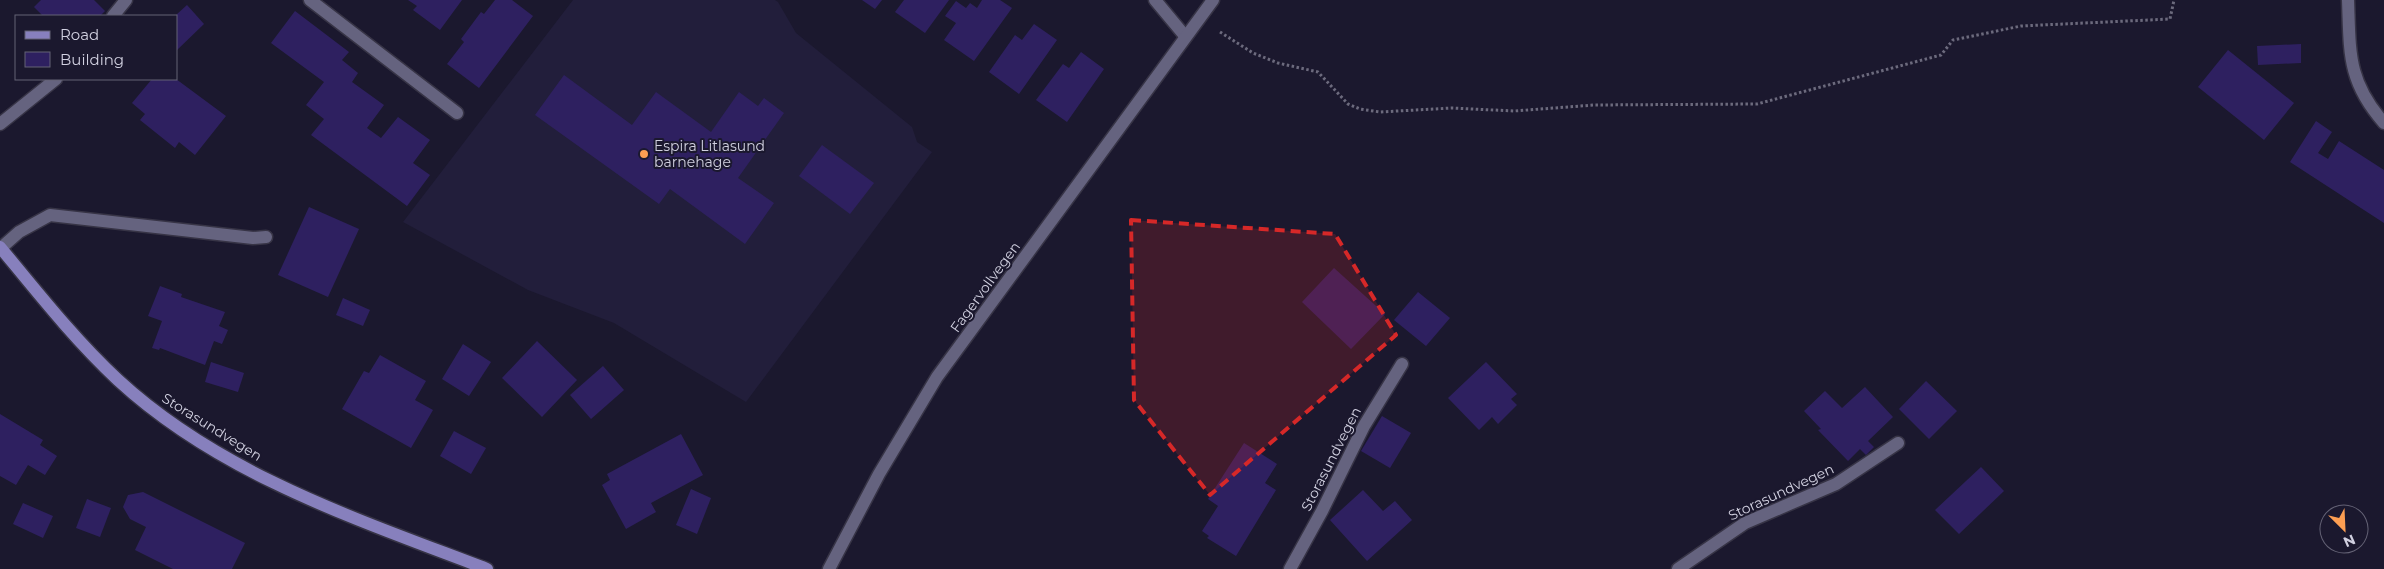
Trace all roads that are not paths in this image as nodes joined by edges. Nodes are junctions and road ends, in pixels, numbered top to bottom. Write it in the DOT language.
graph roads {
  1 [pos="126,0"];
  2 [pos="310,0"];
  3 [pos="1156,0"];
  4 [pos="1213,0"];
  5 [pos="2348,0"];
  6 [pos="114,15"];
  7 [pos="1185,36"];
  8 [pos="55,80"];
  9 [pos="458,113"];
  10 [pos="2384,123"];
  11 [pos="0,124"];
  12 [pos="266,237"];
  13 [pos="0,248"];
  14 [pos="1402,364"];
  15 [pos="1898,443"];
  16 [pos="487,569"];
  17 [pos="829,569"];
  18 [pos="1290,569"];
  19 [pos="1678,569"];
  1 -- 6 [label="street"];
  2 -- 9 [label="street"];
  3 -- 7 [label="street"];
  4 -- 7 [label="street, Fagervollvegen"];
  5 -- 10 [label="street"];
  7 -- 17 [label="street, Fagervollvegen"];
  8 -- 11 [label="street"];
  12 -- 13 [label="street, Storasundvegen"];
  13 -- 16 [label="main road, Storasundvegen"];
  14 -- 18 [label="street, Storasundvegen"];
  15 -- 19 [label="street, Storasundvegen"];
}
